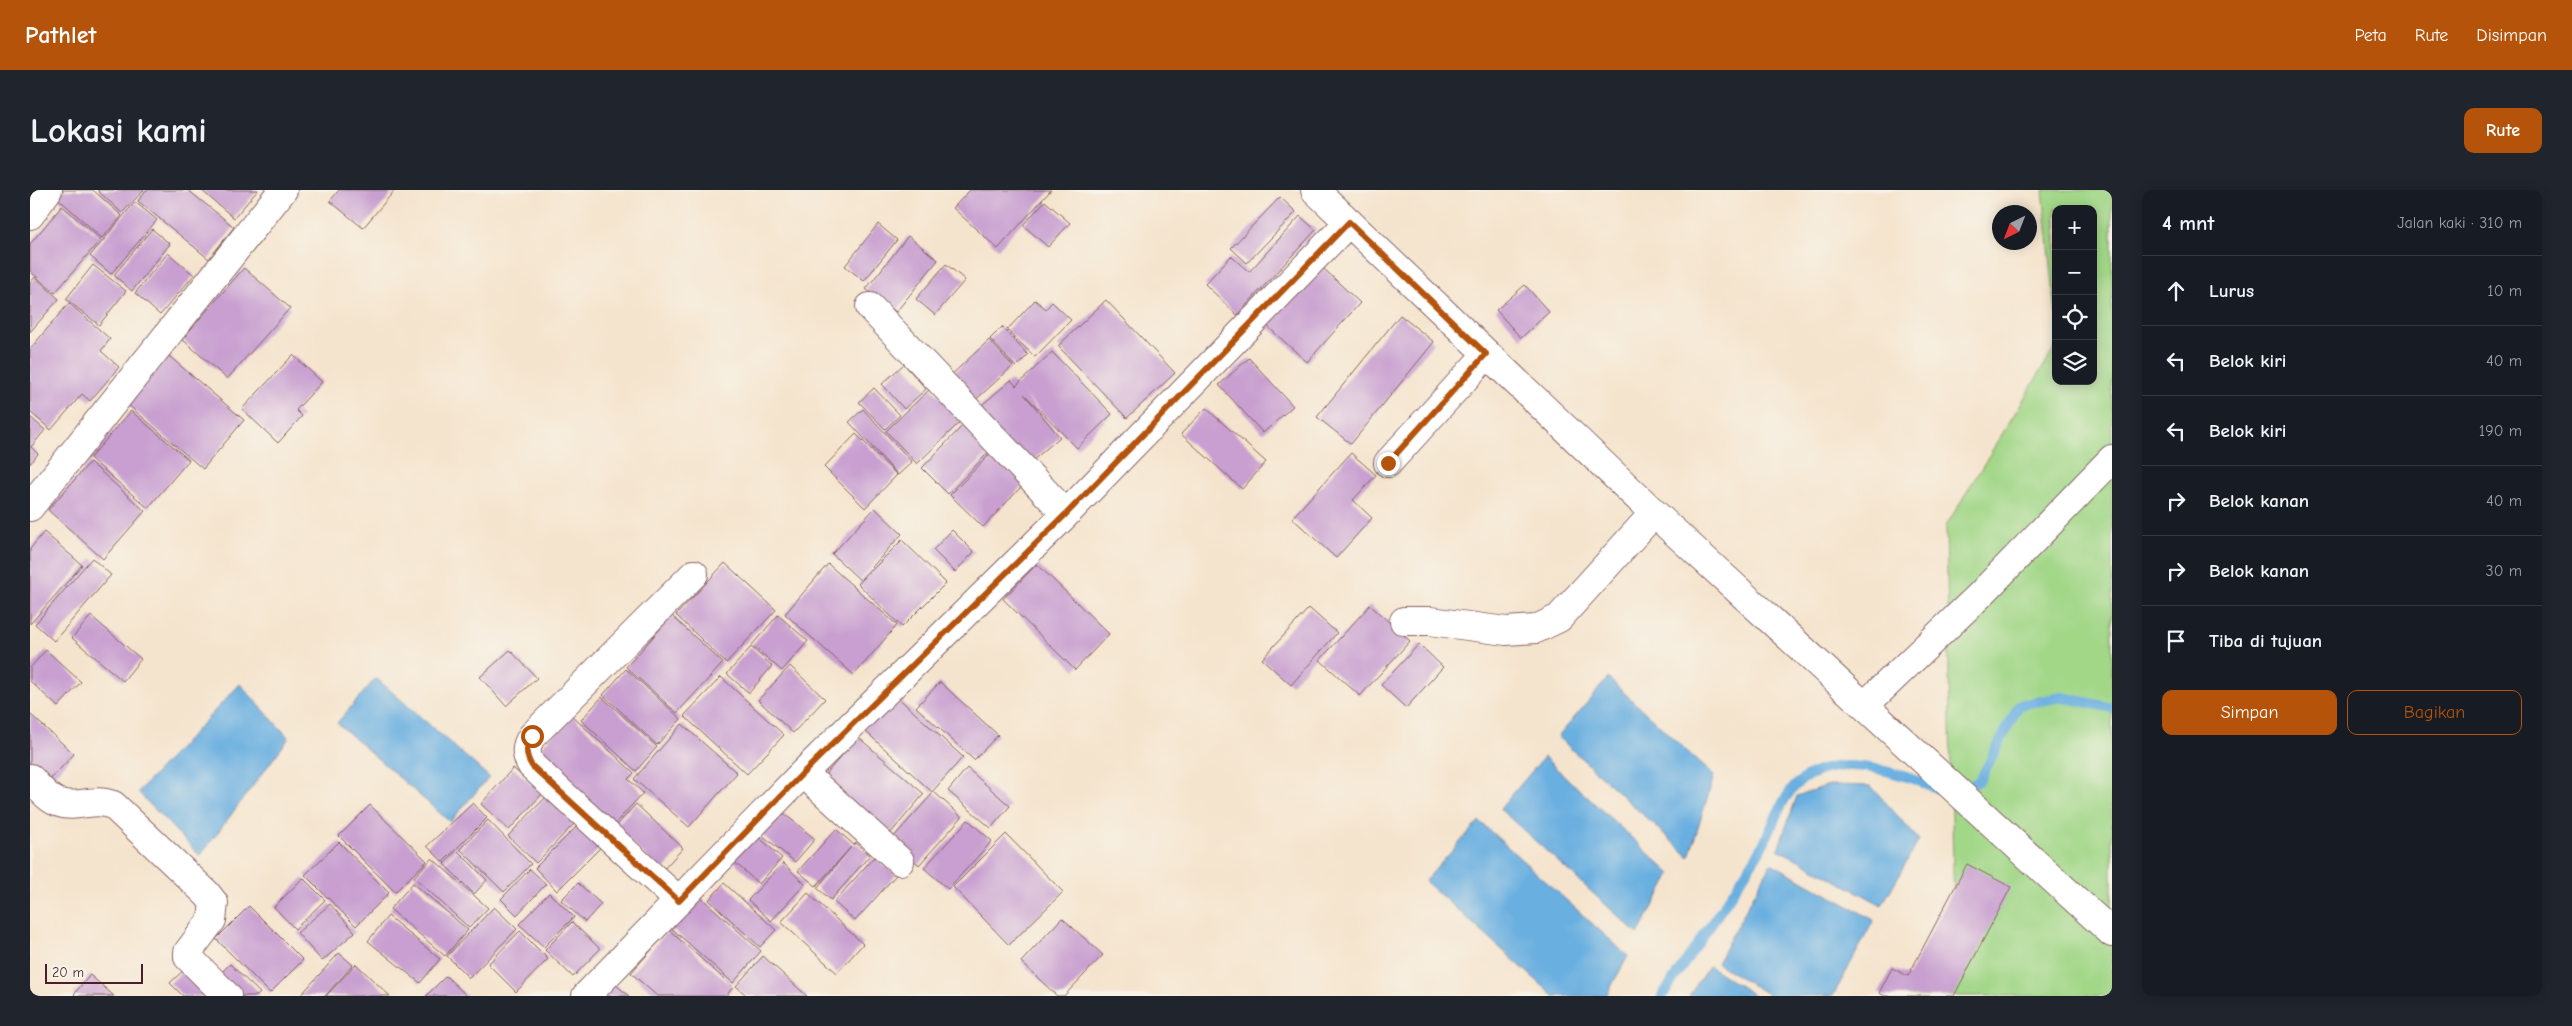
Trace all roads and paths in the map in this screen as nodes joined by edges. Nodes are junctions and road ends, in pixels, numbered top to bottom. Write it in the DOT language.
graph roads {
  1 [pos="48,190"];
  2 [pos="283,190"];
  3 [pos="1315,190"];
  4 [pos="30,215"];
  5 [pos="1349,222"];
  6 [pos="870,307"];
  7 [pos="1486,354"];
  8 [pos="2112,459"];
  9 [pos="1388,463"];
  10 [pos="30,507"];
  11 [pos="1654,513"];
  12 [pos="1066,514"];
  13 [pos="694,574"];
  14 [pos="1404,621"];
  15 [pos="1865,705"];
  16 [pos="803,773"];
  17 [pos="30,778"];
  18 [pos="900,861"];
  19 [pos="679,901"];
  20 [pos="2112,933"];
  21 [pos="228,996"];
  22 [pos="586,996"];
  1 -- 4 [label="street"];
  2 -- 10 [label="street"];
  3 -- 5 [label="street"];
  5 -- 7 [label="street"];
  5 -- 12 [label="street"];
  6 -- 12 [label="street"];
  7 -- 9 [label="street"];
  7 -- 11 [label="street"];
  8 -- 15 [label="street"];
  11 -- 14 [label="street"];
  11 -- 15 [label="street"];
  12 -- 16 [label="street"];
  13 -- 19 [label="street"];
  15 -- 20 [label="street"];
  16 -- 18 [label="street"];
  16 -- 19 [label="street"];
  17 -- 21 [label="street"];
  19 -- 22 [label="street"];
}
